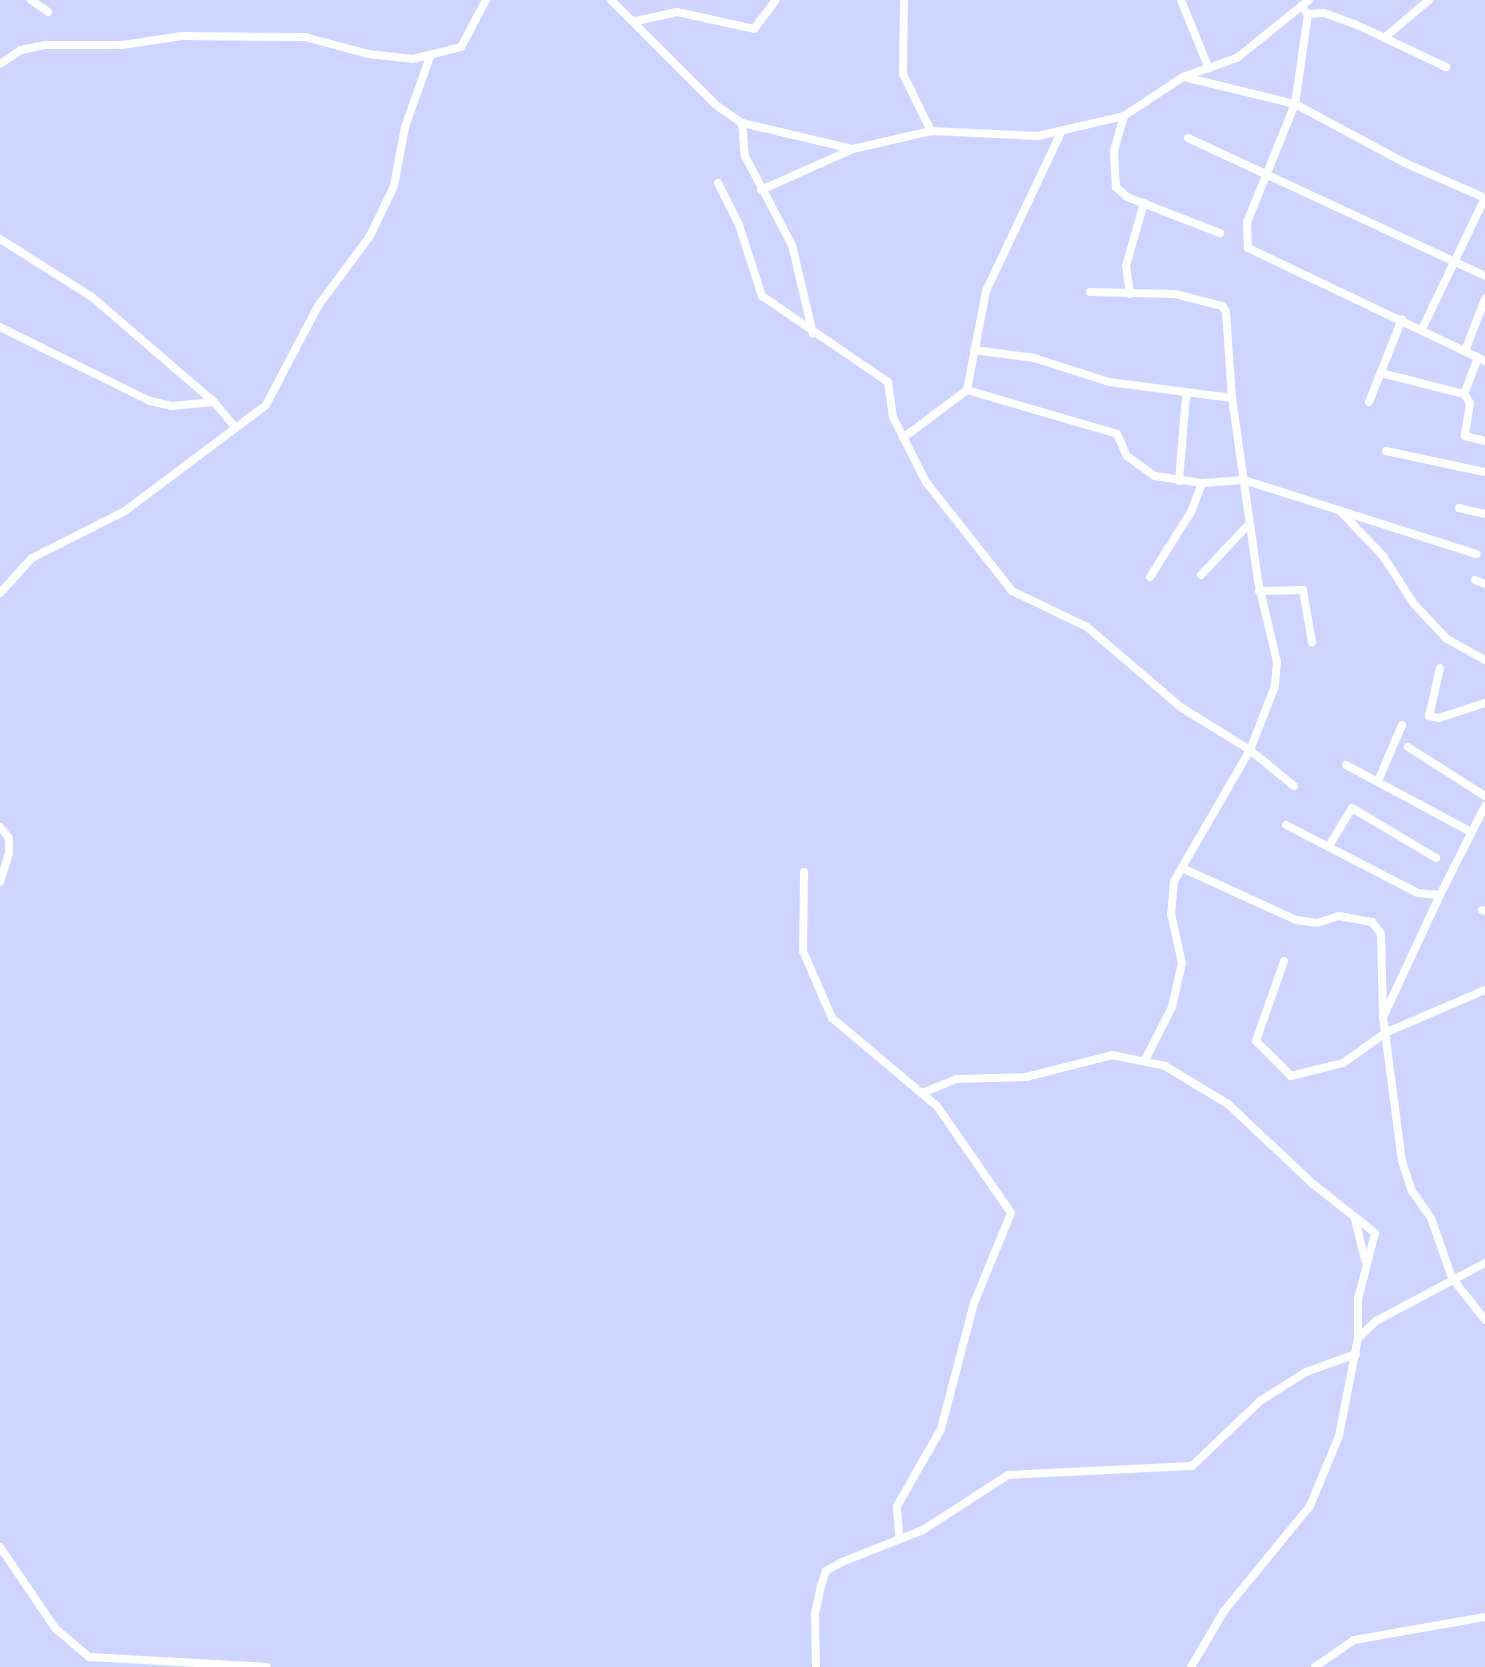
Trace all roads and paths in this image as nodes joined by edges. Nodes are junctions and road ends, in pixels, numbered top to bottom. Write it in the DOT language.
graph roads {
  1 [pos="31,0"];
  2 [pos="486,0"];
  3 [pos="611,0"];
  4 [pos="776,0"];
  5 [pos="904,0"];
  6 [pos="1181,0"];
  7 [pos="1309,0"];
  8 [pos="1429,0"];
  9 [pos="1304,10"];
  10 [pos="48,12"];
  11 [pos="636,21"];
  12 [pos="1384,38"];
  13 [pos="431,54"];
  14 [pos="0,64"];
  15 [pos="1446,67"];
  16 [pos="1209,69"];
  17 [pos="1183,77"];
  18 [pos="1295,104"];
  19 [pos="1124,116"];
  20 [pos="742,123"];
  21 [pos="931,131"];
  22 [pos="1061,132"];
  23 [pos="1188,138"];
  24 [pos="853,149"];
  25 [pos="1267,177"];
  26 [pos="718,183"];
  27 [pos="761,190"];
  28 [pos="1485,198"];
  29 [pos="1144,203"];
  30 [pos="1220,233"];
  31 [pos="0,239"];
  32 [pos="1455,262"];
  33 [pos="1485,276"];
  34 [pos="1090,292"];
  35 [pos="1130,294"];
  36 [pos="1485,299"];
  37 [pos="1402,319"];
  38 [pos="0,327"];
  39 [pos="1422,329"];
  40 [pos="813,334"];
  41 [pos="974,350"];
  42 [pos="1465,351"];
  43 [pos="1482,359"];
  44 [pos="1381,373"];
  45 [pos="967,390"];
  46 [pos="1464,394"];
  47 [pos="1186,396"];
  48 [pos="1232,398"];
  49 [pos="214,402"];
  50 [pos="1369,402"];
  51 [pos="234,426"];
  52 [pos="903,438"];
  53 [pos="1485,441"];
  54 [pos="1386,451"];
  55 [pos="1485,472"];
  56 [pos="1244,480"];
  57 [pos="1179,481"];
  58 [pos="1202,483"];
  59 [pos="1459,508"];
  60 [pos="1341,512"];
  61 [pos="1485,514"];
  62 [pos="1250,523"];
  63 [pos="1476,554"];
  64 [pos="1201,575"];
  65 [pos="1150,577"];
  66 [pos="1475,580"];
  67 [pos="1485,584"];
  68 [pos="1259,591"];
  69 [pos="0,593"];
  70 [pos="1312,642"];
  71 [pos="1485,660"];
  72 [pos="1440,668"];
  73 [pos="1485,703"];
  74 [pos="1402,725"];
  75 [pos="1408,747"];
  76 [pos="1250,750"];
  77 [pos="1346,765"];
  78 [pos="1378,781"];
  79 [pos="1294,786"];
  80 [pos="1485,796"];
  81 [pos="1485,806"];
  82 [pos="1286,825"];
  83 [pos="0,827"];
  84 [pos="1471,832"];
  85 [pos="1329,846"];
  86 [pos="1436,858"];
  87 [pos="1182,868"];
  88 [pos="804,872"];
  89 [pos="0,882"];
  90 [pos="1440,895"];
  91 [pos="1284,961"];
  92 [pos="1485,990"];
  93 [pos="1383,1017"];
  94 [pos="1387,1032"];
  95 [pos="1145,1060"];
  96 [pos="922,1093"];
  97 [pos="1355,1219"];
  98 [pos="1365,1261"];
  99 [pos="1485,1263"];
  100 [pos="1452,1278"];
  101 [pos="1485,1320"];
  102 [pos="1358,1338"];
  103 [pos="1356,1354"];
  104 [pos="899,1538"];
  105 [pos="0,1547"];
  106 [pos="1485,1617"];
  107 [pos="267,1667"];
  108 [pos="816,1667"];
  109 [pos="1191,1667"];
  110 [pos="1315,1667"];
  1 -- 10 [label="street"];
  2 -- 13 [label="street"];
  3 -- 11 [label="street"];
  4 -- 11 [label="street"];
  5 -- 21 [label="street"];
  6 -- 16 [label="street"];
  7 -- 9 [label="street"];
  8 -- 12 [label="street"];
  9 -- 12 [label="street"];
  9 -- 16 [label="street"];
  9 -- 18 [label="street"];
  11 -- 20 [label="street"];
  12 -- 15 [label="street"];
  13 -- 14 [label="street"];
  13 -- 51 [label="street"];
  16 -- 17 [label="street"];
  17 -- 18 [label="street"];
  17 -- 19 [label="street"];
  18 -- 25 [label="street"];
  18 -- 28 [label="street"];
  19 -- 22 [label="street"];
  19 -- 29 [label="street"];
  20 -- 24 [label="street"];
  20 -- 27 [label="street"];
  21 -- 22 [label="street"];
  21 -- 24 [label="street"];
  22 -- 41 [label="street"];
  23 -- 25 [label="street"];
  24 -- 27 [label="street"];
  25 -- 32 [label="street"];
  25 -- 37 [label="street"];
  26 -- 40 [label="street"];
  27 -- 40 [label="street"];
  28 -- 32 [label="street"];
  29 -- 30 [label="street"];
  29 -- 35 [label="street"];
  31 -- 49 [label="street"];
  32 -- 33 [label="street"];
  32 -- 39 [label="street"];
  34 -- 35 [label="street"];
  35 -- 48 [label="street"];
  36 -- 42 [label="street"];
  37 -- 39 [label="street"];
  37 -- 44 [label="street"];
  38 -- 49 [label="street"];
  39 -- 42 [label="street"];
  40 -- 52 [label="street"];
  41 -- 45 [label="street"];
  41 -- 47 [label="street"];
  42 -- 43 [label="street"];
  43 -- 46 [label="street"];
  44 -- 46 [label="street"];
  44 -- 50 [label="street"];
  45 -- 52 [label="street"];
  45 -- 57 [label="street"];
  46 -- 53 [label="street"];
  47 -- 48 [label="street"];
  47 -- 57 [label="street"];
  48 -- 56 [label="street"];
  49 -- 51 [label="street"];
  51 -- 69 [label="street"];
  52 -- 76 [label="street"];
  54 -- 55 [label="street"];
  56 -- 58 [label="street"];
  56 -- 60 [label="street"];
  56 -- 62 [label="street"];
  57 -- 58 [label="street"];
  58 -- 65 [label="street"];
  59 -- 61 [label="street"];
  60 -- 63 [label="street"];
  60 -- 71 [label="street"];
  62 -- 64 [label="street"];
  62 -- 68 [label="street"];
  66 -- 67 [label="street"];
  68 -- 70 [label="street"];
  68 -- 76 [label="street"];
  72 -- 73 [label="street"];
  74 -- 78 [label="street"];
  75 -- 80 [label="street"];
  76 -- 79 [label="street"];
  76 -- 87 [label="street"];
  77 -- 78 [label="street"];
  78 -- 84 [label="street"];
  81 -- 84 [label="street"];
  82 -- 85 [label="street"];
  83 -- 89 [label="street"];
  84 -- 90 [label="street"];
  85 -- 86 [label="street"];
  85 -- 90 [label="street"];
  87 -- 93 [label="street"];
  87 -- 95 [label="street"];
  88 -- 96 [label="street"];
  90 -- 93 [label="street"];
  91 -- 94 [label="street"];
  92 -- 94 [label="street"];
  93 -- 94 [label="street"];
  94 -- 100 [label="street"];
  95 -- 96 [label="street"];
  95 -- 97 [label="street"];
  96 -- 104 [label="street"];
  97 -- 98 [label="street"];
  97 -- 98 [label="street"];
  98 -- 102 [label="street"];
  99 -- 100 [label="street"];
  100 -- 101 [label="street"];
  100 -- 102 [label="street"];
  102 -- 103 [label="street"];
  103 -- 104 [label="street"];
  103 -- 109 [label="street"];
  104 -- 108 [label="street"];
  105 -- 107 [label="street"];
  106 -- 110 [label="street"];
}
